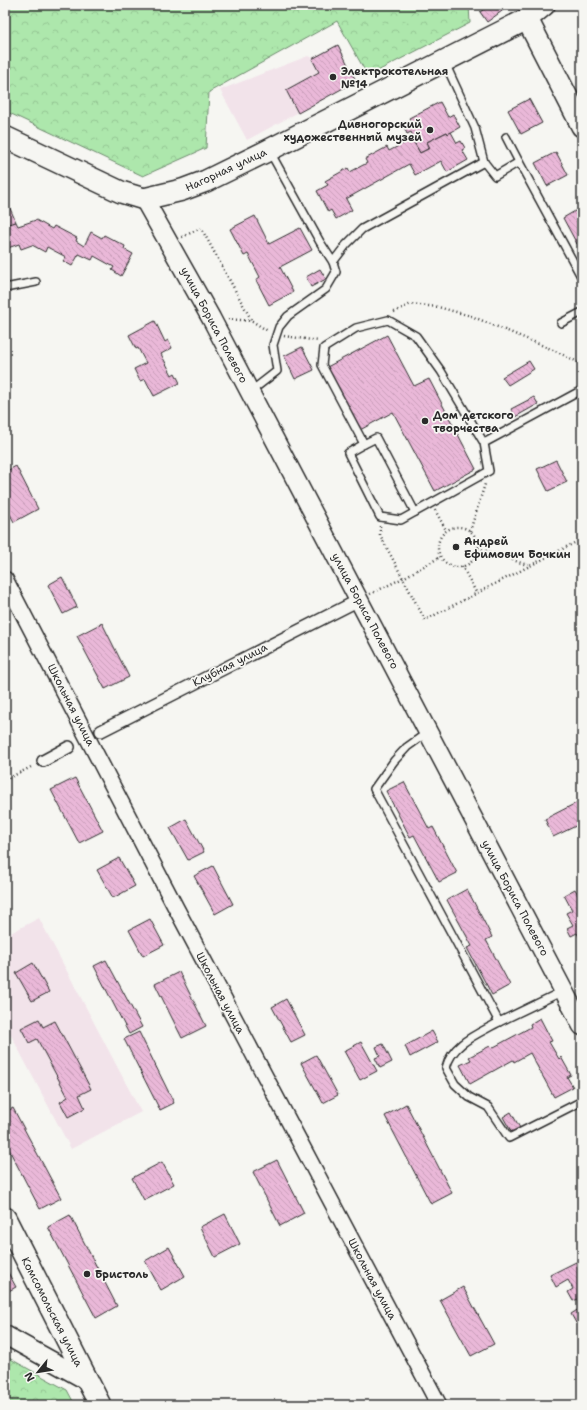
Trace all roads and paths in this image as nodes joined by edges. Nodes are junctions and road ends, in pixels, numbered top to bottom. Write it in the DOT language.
graph roads {
  1 [pos="544,5"];
  2 [pos="527,19"];
  3 [pos="444,61"];
  4 [pos="582,126"];
  5 [pos="5,137"];
  6 [pos="506,137"];
  7 [pos="269,150"];
  8 [pos="484,162"];
  9 [pos="519,162"];
  10 [pos="144,198"];
  11 [pos="169,242"];
  12 [pos="334,262"];
  13 [pos="582,278"];
  14 [pos="36,282"];
  15 [pos="5,288"];
  16 [pos="582,312"];
  17 [pos="211,318"];
  18 [pos="252,321"];
  19 [pos="381,321"];
  20 [pos="561,323"];
  21 [pos="276,335"];
  22 [pos="333,342"];
  23 [pos="582,364"];
  24 [pos="582,390"];
  25 [pos="250,392"];
  26 [pos="484,443"];
  27 [pos="364,444"];
  28 [pos="490,471"];
  29 [pos="432,503"];
  30 [pos="415,512"];
  31 [pos="380,517"];
  32 [pos="446,530"];
  33 [pos="470,531"];
  34 [pos="582,540"];
  35 [pos="478,548"];
  36 [pos="440,557"];
  37 [pos="462,566"];
  38 [pos="530,566"];
  39 [pos="403,578"];
  40 [pos="5,579"];
  41 [pos="477,594"];
  42 [pos="359,600"];
  43 [pos="101,731"];
  44 [pos="428,731"];
  45 [pos="69,747"];
  46 [pos="43,761"];
  47 [pos="5,780"];
  48 [pos="564,991"];
  49 [pos="579,1014"];
  50 [pos="499,1022"];
  51 [pos="582,1101"];
  52 [pos="5,1218"];
  53 [pos="5,1335"];
  54 [pos="86,1380"];
  55 [pos="100,1405"];
  56 [pos="439,1405"];
  1 -- 2 [label="main road, Нагорная улица"];
  2 -- 3 [label="main road, Нагорная улица"];
  2 -- 4 [label="main road"];
  3 -- 7 [label="main road, Нагорная улица"];
  3 -- 8 [label="lane"];
  5 -- 10 [label="main road, Нагорная улица"];
  6 -- 9 [label="lane"];
  7 -- 10 [label="main road, Нагорная улица"];
  7 -- 12 [label="lane"];
  8 -- 9 [label="lane"];
  8 -- 12 [label="lane"];
  9 -- 13 [label="lane"];
  10 -- 11 [label="street, улица Бориса Полевого"];
  11 -- 17 [label="street, улица Бориса Полевого"];
  11 -- 18 [label="path"];
  12 -- 21 [label="lane"];
  14 -- 15 [label="lane"];
  16 -- 20 [label="lane"];
  17 -- 18 [label="path"];
  17 -- 25 [label="street, улица Бориса Полевого"];
  18 -- 21 [label="path"];
  19 -- 22 [label="lane"];
  19 -- 23 [label="path"];
  19 -- 26 [label="lane"];
  21 -- 22 [label="path"];
  21 -- 25 [label="lane"];
  22 -- 27 [label="lane"];
  24 -- 26 [label="lane"];
  25 -- 42 [label="street, улица Бориса Полевого"];
  26 -- 28 [label="lane"];
  27 -- 30 [label="lane"];
  27 -- 31 [label="lane"];
  28 -- 29 [label="lane"];
  28 -- 33 [label="path"];
  29 -- 30 [label="lane"];
  29 -- 32 [label="path"];
  30 -- 31 [label="lane"];
  31 -- 39 [label="path"];
  32 -- 33 [label="path"];
  32 -- 36 [label="path"];
  33 -- 35 [label="path"];
  34 -- 38 [label="path"];
  35 -- 37 [label="path"];
  35 -- 38 [label="path"];
  36 -- 37 [label="path"];
  36 -- 39 [label="path"];
  37 -- 41 [label="path"];
  38 -- 41 [label="path"];
  39 -- 41 [label="path"];
  39 -- 42 [label="path"];
  40 -- 56 [label="street, Школьная улица"];
  42 -- 43 [label="street, Клубная улица"];
  42 -- 44 [label="street, улица Бориса Полевого"];
  44 -- 48 [label="street, улица Бориса Полевого"];
  44 -- 50 [label="lane"];
  45 -- 46 [label="street"];
  46 -- 47 [label="path"];
  48 -- 49 [label="street, улица Бориса Полевого"];
  48 -- 50 [label="lane"];
  50 -- 51 [label="lane"];
  52 -- 54 [label="main road, Комсомольская улица"];
  53 -- 54 [label="street"];
  54 -- 55 [label="main road, Комсомольская улица"];
}
